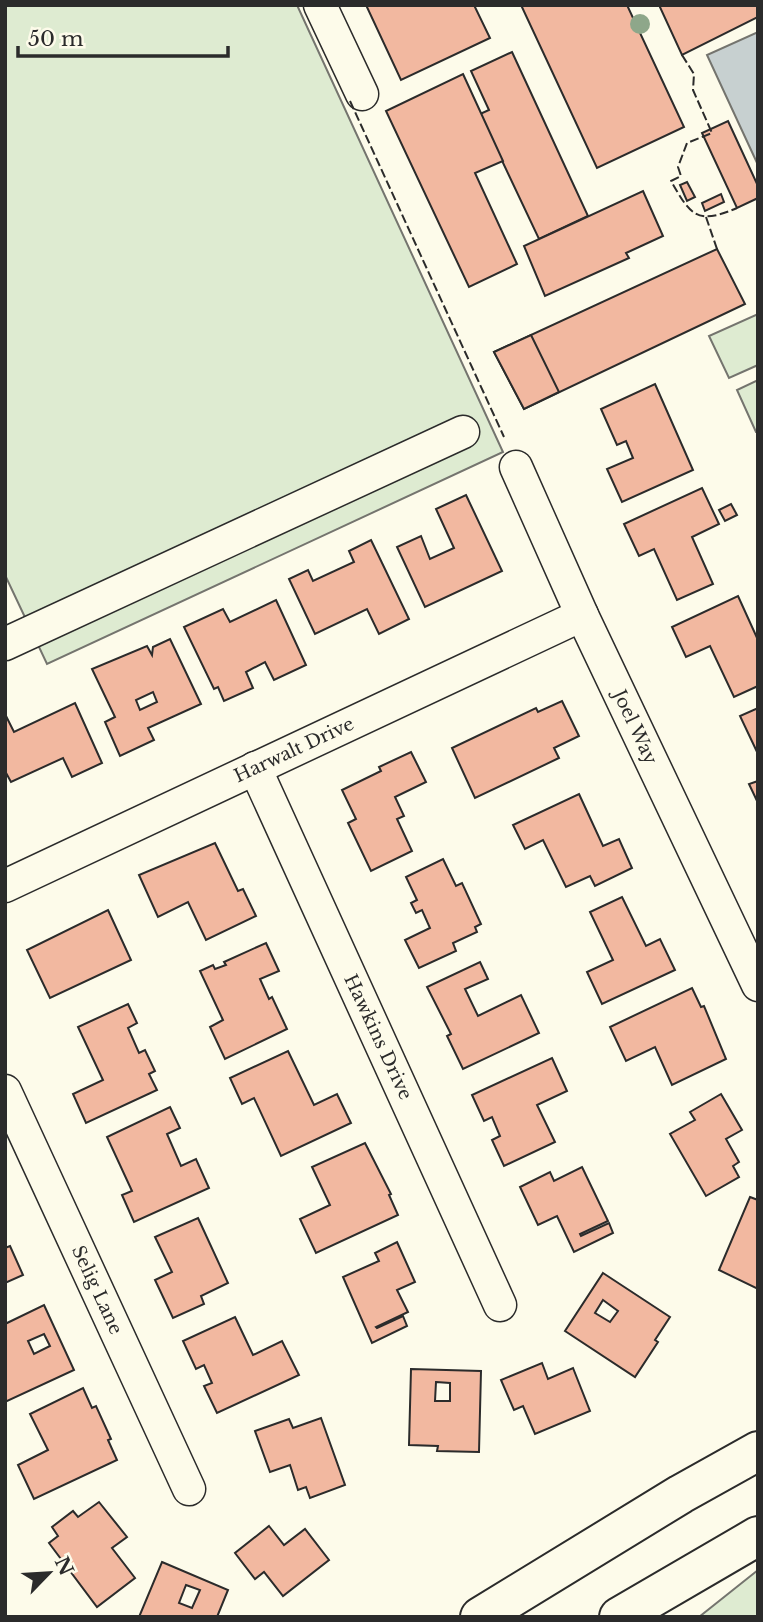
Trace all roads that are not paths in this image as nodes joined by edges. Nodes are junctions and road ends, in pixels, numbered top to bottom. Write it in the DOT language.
graph roads {
  1 [pos="320,5"];
  2 [pos="362,94"];
  3 [pos="463,432"];
  4 [pos="516,467"];
  5 [pos="582,615"];
  6 [pos="5,644"];
  7 [pos="255,768"];
  8 [pos="5,886"];
  9 [pos="758,985"];
  10 [pos="5,1091"];
  11 [pos="500,1305"];
  12 [pos="758,1451"];
  13 [pos="189,1489"];
  14 [pos="758,1536"];
  15 [pos="480,1617"];
  16 [pos="619,1617"];
  1 -- 2 [label="street"];
  3 -- 6 [label="street"];
  4 -- 5 [label="street, Joel Way"];
  5 -- 7 [label="street, Harwalt Drive"];
  5 -- 9 [label="street, Joel Way"];
  7 -- 8 [label="street, Harwalt Drive"];
  7 -- 11 [label="street, Hawkins Drive"];
  10 -- 13 [label="street, Selig Lane"];
  12 -- 15 [label="highway"];
  14 -- 16 [label="highway"];
}
